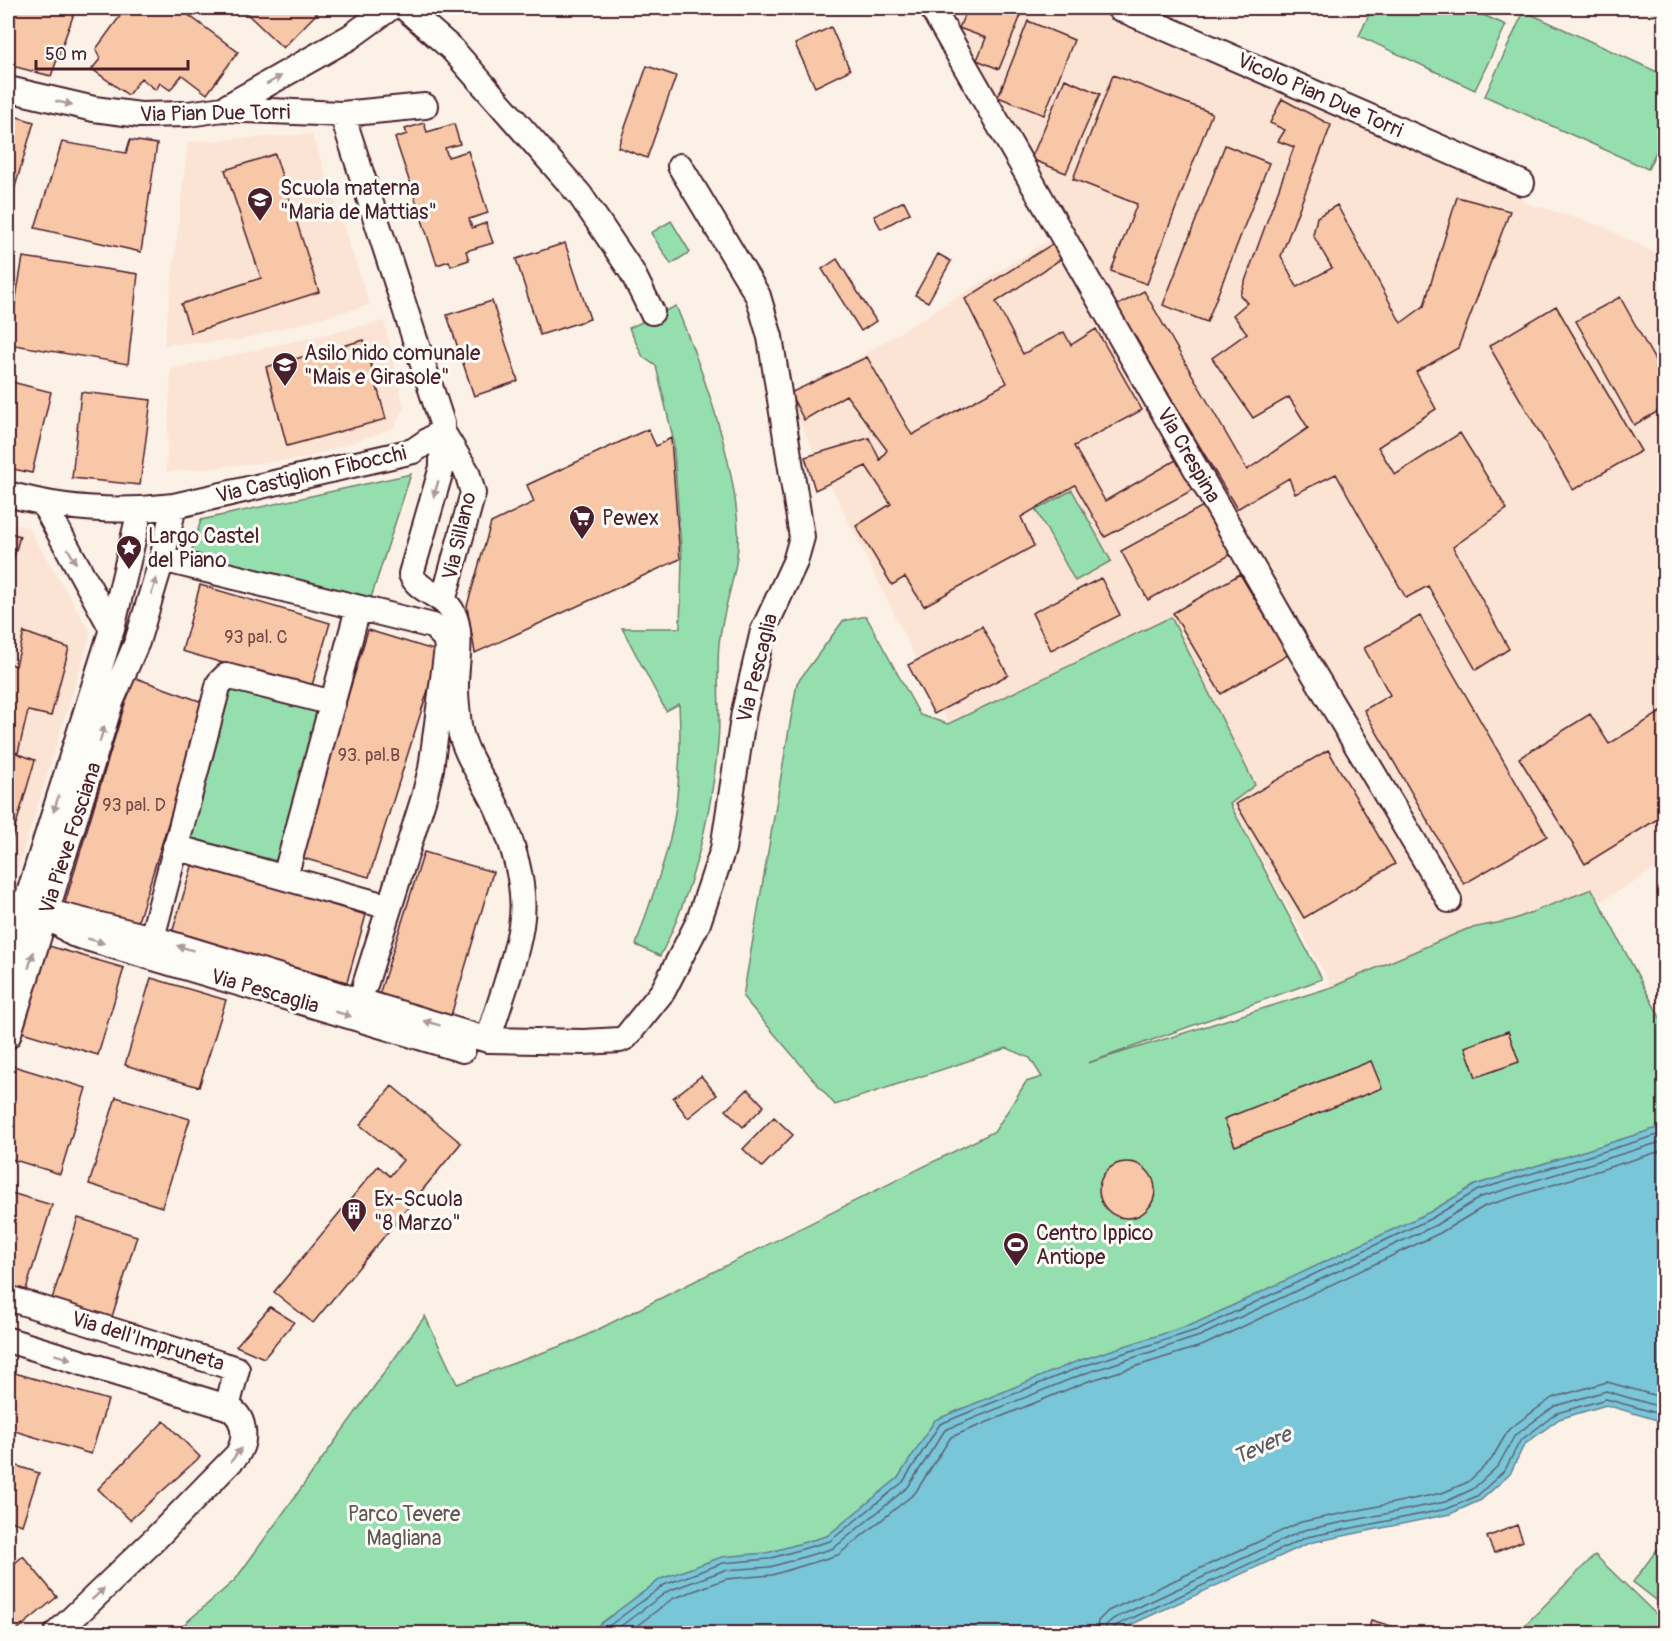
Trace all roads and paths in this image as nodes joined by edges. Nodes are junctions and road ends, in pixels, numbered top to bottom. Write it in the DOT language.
graph roads {
  1 [pos="390,8"];
  2 [pos="405,8"];
  3 [pos="932,8"];
  4 [pos="1119,8"];
  5 [pos="8,89"];
  6 [pos="425,106"];
  7 [pos="223,109"];
  8 [pos="342,114"];
  9 [pos="680,166"];
  10 [pos="1522,183"];
  11 [pos="652,312"];
  12 [pos="442,431"];
  13 [pos="8,494"];
  14 [pos="44,505"];
  15 [pos="174,506"];
  16 [pos="140,510"];
  17 [pos="162,559"];
  18 [pos="443,601"];
  19 [pos="358,609"];
  20 [pos="112,629"];
  21 [pos="333,703"];
  22 [pos="175,847"];
  23 [pos="285,878"];
  24 [pos="1449,900"];
  25 [pos="389,907"];
  26 [pos="25,908"];
  27 [pos="152,938"];
  28 [pos="8,960"];
  29 [pos="365,985"];
  30 [pos="8,1036"];
  31 [pos="488,1040"];
  32 [pos="8,1298"];
  33 [pos="8,1340"];
  34 [pos="227,1407"];
  35 [pos="56,1634"];
  7 -- 1 [label="street, one-way"];
  2 -- 11 [label="street"];
  3 -- 24 [label="street, Via Crespina"];
  4 -- 10 [label="street, Vicolo Pian Due Torri"];
  5 -- 7 [label="street, Via Pian Due Torri, one-way"];
  6 -- 8 [label="street, Via Pian Due Torri"];
  7 -- 8 [label="street, Via Pian Due Torri"];
  8 -- 12 [label="street, Via Sillano"];
  9 -- 31 [label="street, Via Pescaglia"];
  12 -- 15 [label="street, Via Castiglion Fibocchi"];
  12 -- 18 [label="street, Via Sillano"];
  12 -- 18 [label="street, Via Sillano, one-way"];
  13 -- 14 [label="street"];
  14 -- 16 [label="street"];
  14 -- 20 [label="street, one-way"];
  15 -- 16 [label="street"];
  15 -- 17 [label="street"];
  16 -- 20 [label="street"];
  17 -- 19 [label="street"];
  26 -- 17 [label="street, Via Pieve Fosciana, one-way"];
  18 -- 31 [label="street"];
  19 -- 21 [label="street"];
  19 -- 25 [label="street"];
  20 -- 26 [label="street, Via Pieve Fosciana, one-way"];
  21 -- 22 [label="street"];
  21 -- 23 [label="street"];
  22 -- 23 [label="street"];
  22 -- 27 [label="street"];
  23 -- 25 [label="street"];
  25 -- 29 [label="street"];
  26 -- 27 [label="street, Via Pescaglia"];
  26 -- 28 [label="street, Via Pieve Fosciana"];
  30 -- 26 [label="street, Via Pieve Fosciana, one-way"];
  26 -- 31 [label="street, Via Pescaglia, one-way"];
  31 -- 27 [label="street, Via Pescaglia, one-way"];
  32 -- 34 [label="street, Via dell'Impruneta"];
  33 -- 34 [label="street, Via dell'Impruneta, one-way"];
  35 -- 34 [label="street, one-way"];
}
